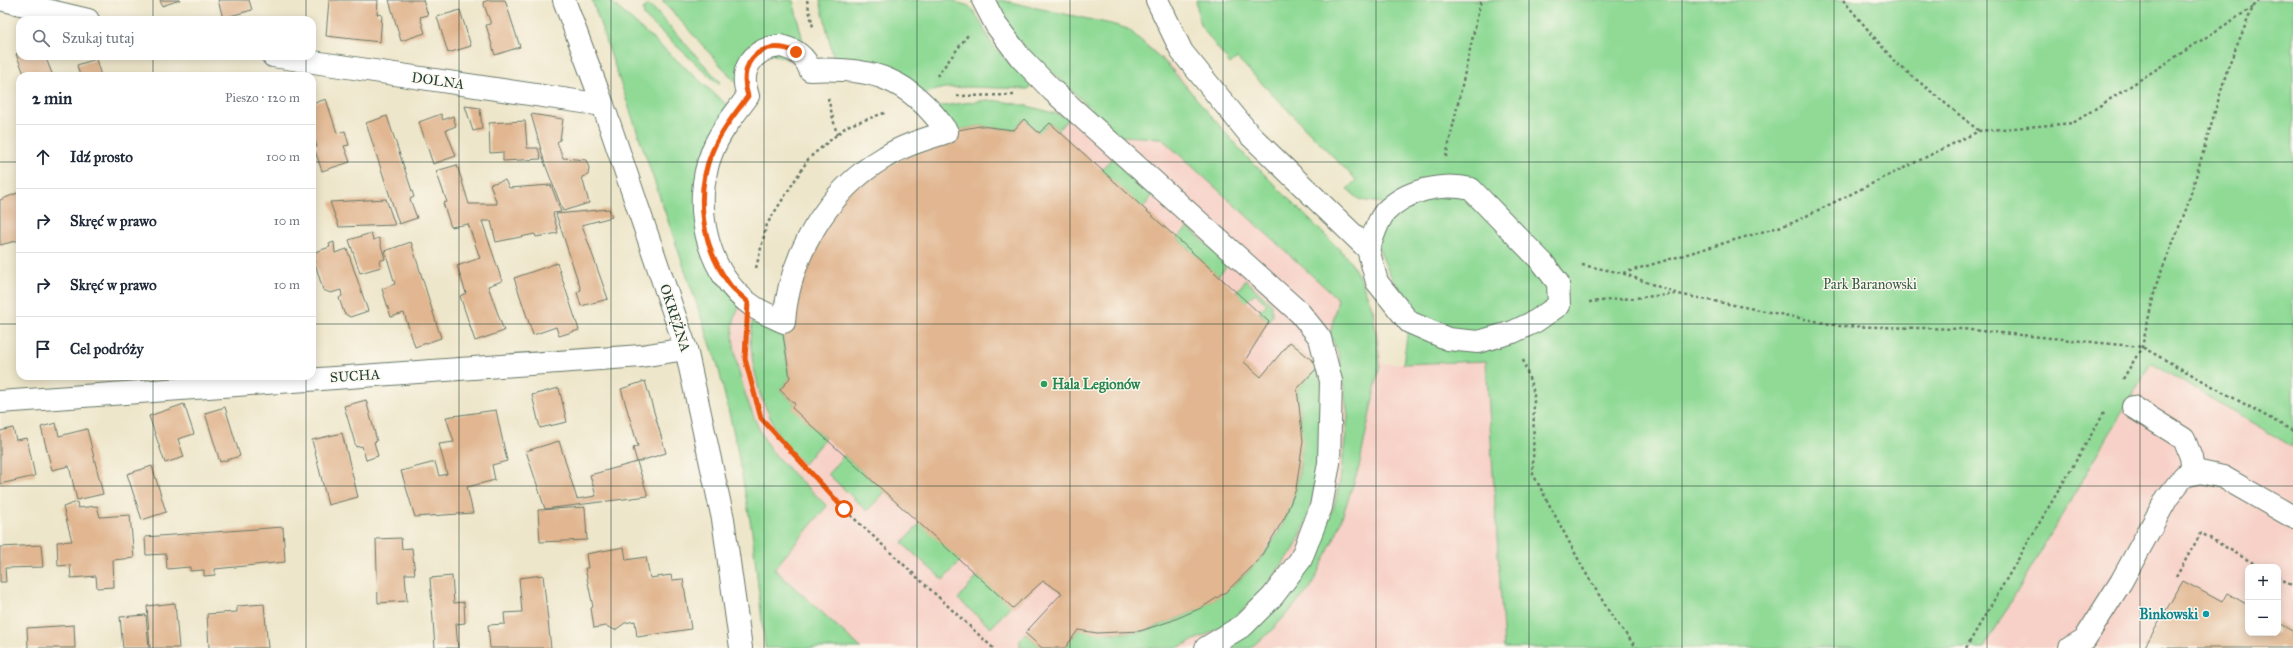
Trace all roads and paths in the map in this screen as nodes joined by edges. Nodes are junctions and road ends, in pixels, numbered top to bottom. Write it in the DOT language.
graph roads {
  1 [pos="4,0"];
  2 [pos="564,0"];
  3 [pos="1157,0"];
  4 [pos="1481,0"];
  5 [pos="1843,0"];
  6 [pos="2260,0"];
  7 [pos="986,5"];
  8 [pos="2253,7"];
  9 [pos="71,16"];
  10 [pos="300,60"];
  11 [pos="1017,95"];
  12 [pos="919,100"];
  13 [pos="603,105"];
  14 [pos="1979,131"];
  15 [pos="1441,187"];
  16 [pos="1368,249"];
  17 [pos="1543,263"];
  18 [pos="1622,273"];
  19 [pos="1678,294"];
  20 [pos="1607,300"];
  21 [pos="748,302"];
  22 [pos="1513,332"];
  23 [pos="2142,347"];
  24 [pos="686,350"];
  25 [pos="316,379"];
  26 [pos="307,380"];
  27 [pos="2122,381"];
  28 [pos="0,402"];
  29 [pos="2134,407"];
  30 [pos="2106,408"];
  31 [pos="2293,431"];
  32 [pos="2192,473"];
  33 [pos="2293,517"];
  34 [pos="2255,564"];
  35 [pos="2176,577"];
  36 [pos="2281,579"];
  37 [pos="2293,586"];
  38 [pos="742,648"];
  39 [pos="993,648"];
  40 [pos="1206,648"];
  41 [pos="1637,648"];
  42 [pos="1966,648"];
  43 [pos="2070,648"];
  1 -- 9 [label="street"];
  2 -- 13 [label="street, OKRĘŻNA"];
  3 -- 16 [label="street"];
  4 -- 15 [label="path"];
  5 -- 14 [label="path"];
  6 -- 8 [label="path"];
  7 -- 12 [label="path"];
  7 -- 40 [label="street"];
  8 -- 14 [label="path"];
  8 -- 23 [label="path"];
  10 -- 13 [label="street, DOLNA"];
  11 -- 12 [label="path"];
  12 -- 21 [label="path"];
  12 -- 21 [label="street"];
  12 -- 21 [label="street"];
  13 -- 24 [label="street, OKRĘŻNA"];
  14 -- 18 [label="path"];
  15 -- 16 [label="street"];
  15 -- 17 [label="street"];
  16 -- 22 [label="street"];
  17 -- 18 [label="path"];
  17 -- 22 [label="street"];
  18 -- 19 [label="path"];
  19 -- 20 [label="path"];
  19 -- 23 [label="path"];
  21 -- 39 [label="path"];
  22 -- 41 [label="path"];
  23 -- 27 [label="path"];
  23 -- 31 [label="path"];
  24 -- 25 [label="street, SUCHA"];
  24 -- 38 [label="street, OKRĘŻNA"];
  26 -- 28 [label="street, SUCHA"];
  29 -- 32 [label="street"];
  30 -- 42 [label="path"];
  32 -- 33 [label="street"];
  32 -- 43 [label="street"];
  34 -- 35 [label="path"];
  36 -- 37 [label="path"];
}
